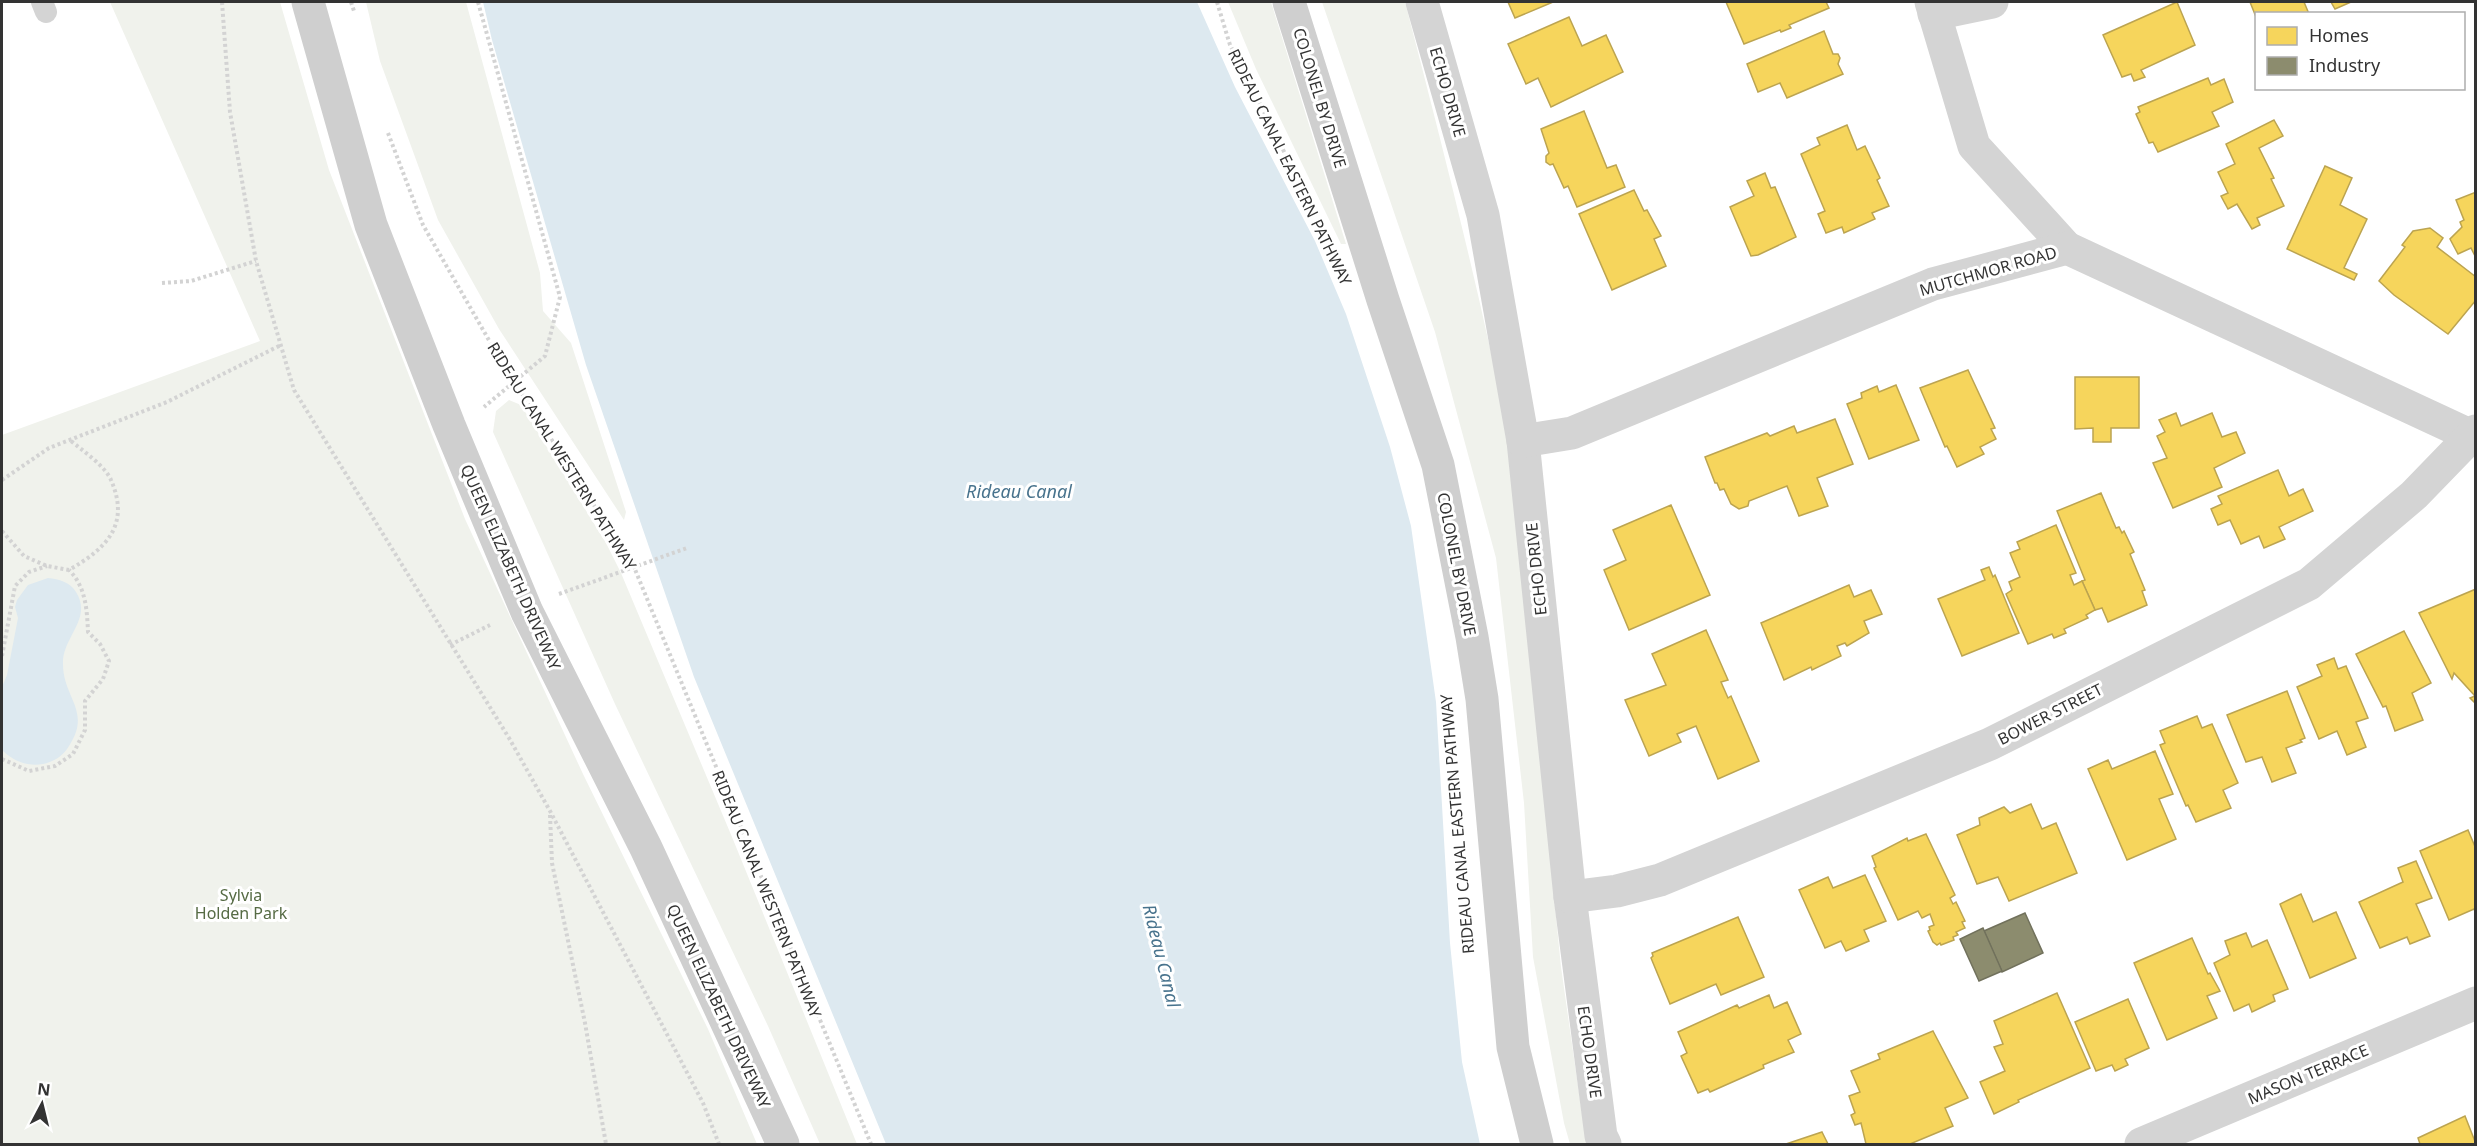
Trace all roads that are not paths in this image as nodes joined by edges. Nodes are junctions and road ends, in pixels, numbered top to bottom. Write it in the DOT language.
graph roads {
  1 [pos="308,2"];
  2 [pos="1289,2"];
  3 [pos="1422,2"];
  4 [pos="1992,2"];
  5 [pos="1933,8"];
  6 [pos="2067,248"];
  7 [pos="2474,435"];
  8 [pos="1523,441"];
  9 [pos="1570,897"];
  10 [pos="2475,1003"];
  11 [pos="783,1144"];
  12 [pos="1537,1144"];
  13 [pos="1605,1144"];
  14 [pos="2141,1144"];
  1 -- 11 [label="main road, QUEEN ELIZABETH DRIVEWAY"];
  2 -- 12 [label="main road, COLONEL BY DRIVE"];
  3 -- 8 [label="street, ECHO DRIVE"];
  4 -- 5 [label="street"];
  5 -- 6 [label="street"];
  6 -- 7 [label="street, MUTCHMOR ROAD"];
  6 -- 8 [label="street, MUTCHMOR ROAD"];
  7 -- 9 [label="street, BOWER STREET"];
  8 -- 9 [label="street, ECHO DRIVE"];
  9 -- 13 [label="street, ECHO DRIVE"];
  10 -- 14 [label="street, MASON TERRACE"];
}
